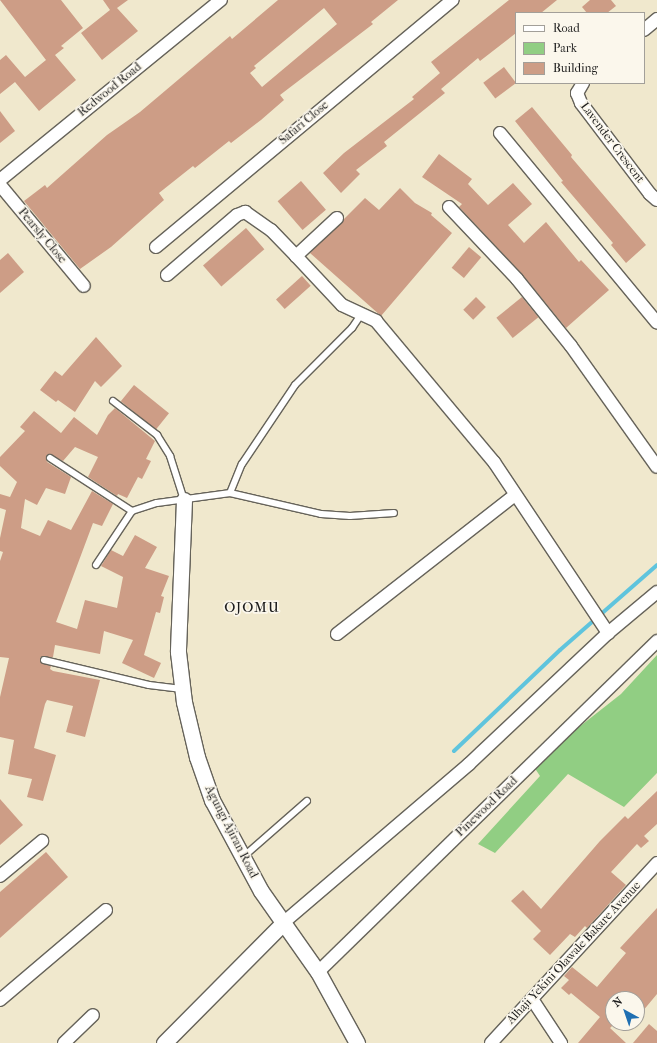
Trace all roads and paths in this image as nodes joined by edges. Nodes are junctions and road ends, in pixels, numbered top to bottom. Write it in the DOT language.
graph roads {
  1 [pos="221,0"];
  2 [pos="452,0"];
  3 [pos="657,19"];
  4 [pos="645,29"];
  5 [pos="582,84"];
  6 [pos="500,133"];
  7 [pos="0,180"];
  8 [pos="0,185"];
  9 [pos="657,200"];
  10 [pos="449,207"];
  11 [pos="337,218"];
  12 [pos="156,247"];
  13 [pos="296,256"];
  14 [pos="167,275"];
  15 [pos="84,286"];
  16 [pos="362,313"];
  17 [pos="657,323"];
  18 [pos="112,402"];
  19 [pos="50,458"];
  20 [pos="657,467"];
  21 [pos="230,493"];
  22 [pos="515,495"];
  23 [pos="184,500"];
  24 [pos="132,511"];
  25 [pos="394,513"];
  26 [pos="96,565"];
  27 [pos="657,592"];
  28 [pos="608,632"];
  29 [pos="337,634"];
  30 [pos="657,641"];
  31 [pos="44,660"];
  32 [pos="182,688"];
  33 [pos="308,801"];
  34 [pos="42,841"];
  35 [pos="243,857"];
  36 [pos="657,864"];
  37 [pos="0,876"];
  38 [pos="106,910"];
  39 [pos="283,924"];
  40 [pos="318,972"];
  41 [pos="532,999"];
  42 [pos="0,1000"];
  43 [pos="93,1015"];
  44 [pos="64,1043"];
  45 [pos="164,1043"];
  46 [pos="357,1043"];
  47 [pos="491,1043"];
  48 [pos="561,1043"];
  1 -- 7 [label="street, Redwood Road"];
  2 -- 12 [label="street, Safari Close"];
  3 -- 4 [label="street"];
  5 -- 9 [label="street, Lavender Crescent"];
  6 -- 17 [label="street"];
  8 -- 15 [label="street, Pearsly Close"];
  10 -- 20 [label="street"];
  11 -- 13 [label="street"];
  13 -- 14 [label="street"];
  13 -- 16 [label="street"];
  16 -- 21 [label="lane"];
  16 -- 22 [label="street"];
  18 -- 23 [label="lane"];
  19 -- 24 [label="lane"];
  21 -- 23 [label="lane"];
  21 -- 25 [label="lane"];
  22 -- 28 [label="street"];
  22 -- 29 [label="street"];
  23 -- 24 [label="lane"];
  23 -- 32 [label="street, Agungi Ajiran Road"];
  24 -- 26 [label="lane"];
  27 -- 28 [label="street"];
  28 -- 39 [label="street"];
  30 -- 40 [label="street, Pinewood Road"];
  31 -- 32 [label="lane"];
  32 -- 35 [label="street, Agungi Ajiran Road"];
  33 -- 35 [label="lane"];
  34 -- 37 [label="street"];
  35 -- 39 [label="street, Agungi Ajiran Road"];
  36 -- 41 [label="street, Alhaji Yekini Olawale Bakare Avenue"];
  38 -- 42 [label="street"];
  39 -- 40 [label="street, Agungi Ajiran Road"];
  39 -- 45 [label="street"];
  40 -- 46 [label="street, Agungi Ajiran Road"];
  41 -- 47 [label="street, Alhaji Yekini Olawale Bakare Avenue"];
  41 -- 48 [label="street"];
  43 -- 44 [label="street"];
}
